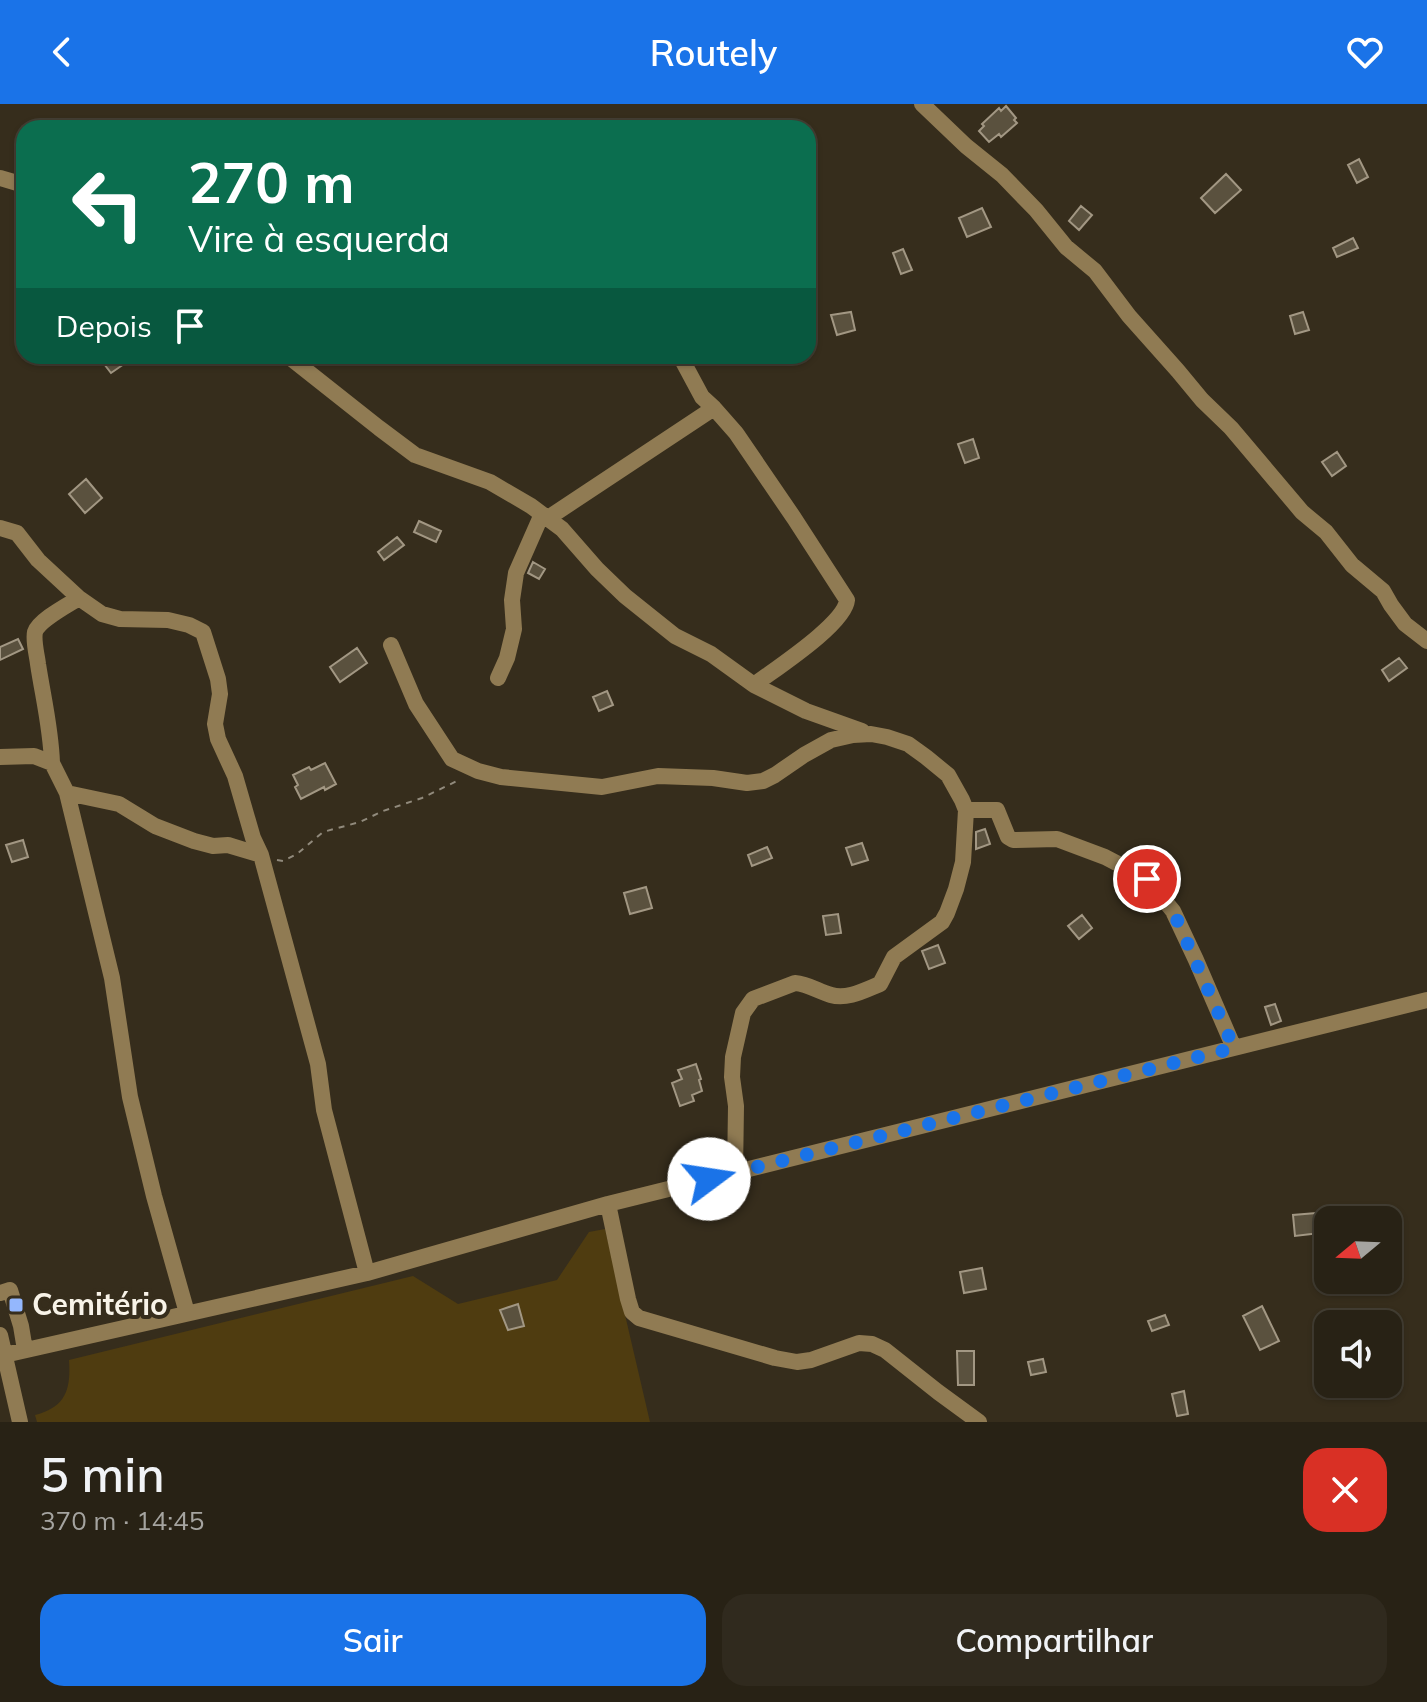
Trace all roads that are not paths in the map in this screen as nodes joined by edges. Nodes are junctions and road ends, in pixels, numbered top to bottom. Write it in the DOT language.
graph roads {
  1 [pos="922,104"];
  2 [pos="298,364"];
  3 [pos="684,364"];
  4 [pos="714,408"];
  5 [pos="545,516"];
  6 [pos="0,528"];
  7 [pos="79,598"];
  8 [pos="1427,641"];
  9 [pos="391,645"];
  10 [pos="498,678"];
  11 [pos="754,685"];
  12 [pos="820,716"];
  13 [pos="871,734"];
  14 [pos="821,745"];
  15 [pos="0,757"];
  16 [pos="52,763"];
  17 [pos="67,793"];
  18 [pos="966,810"];
  19 [pos="261,855"];
  20 [pos="1427,1000"];
  21 [pos="1234,1048"];
  22 [pos="735,1173"];
  23 [pos="608,1204"];
  24 [pos="367,1273"];
  25 [pos="0,1293"];
  26 [pos="187,1313"];
  27 [pos="0,1335"];
  28 [pos="25,1350"];
  29 [pos="3,1356"];
  30 [pos="20,1422"];
  31 [pos="979,1422"];
  1 -- 8 [label="street"];
  2 -- 5 [label="street"];
  3 -- 4 [label="street"];
  4 -- 5 [label="street"];
  4 -- 11 [label="street"];
  5 -- 10 [label="street"];
  5 -- 11 [label="street"];
  6 -- 7 [label="street"];
  7 -- 16 [label="street"];
  7 -- 19 [label="street"];
  9 -- 14 [label="street"];
  11 -- 12 [label="street"];
  12 -- 13 [label="street"];
  12 -- 14 [label="street"];
  13 -- 14 [label="street"];
  13 -- 18 [label="street"];
  15 -- 16 [label="street"];
  16 -- 17 [label="street"];
  17 -- 19 [label="street"];
  17 -- 26 [label="street"];
  18 -- 21 [label="street"];
  18 -- 22 [label="street"];
  19 -- 24 [label="street"];
  20 -- 21 [label="street"];
  21 -- 22 [label="street"];
  22 -- 23 [label="street"];
  23 -- 24 [label="street"];
  23 -- 31 [label="street"];
  24 -- 26 [label="street"];
  25 -- 28 [label="street"];
  26 -- 28 [label="street"];
  27 -- 29 [label="street"];
  28 -- 29 [label="street"];
  29 -- 30 [label="street"];
}
